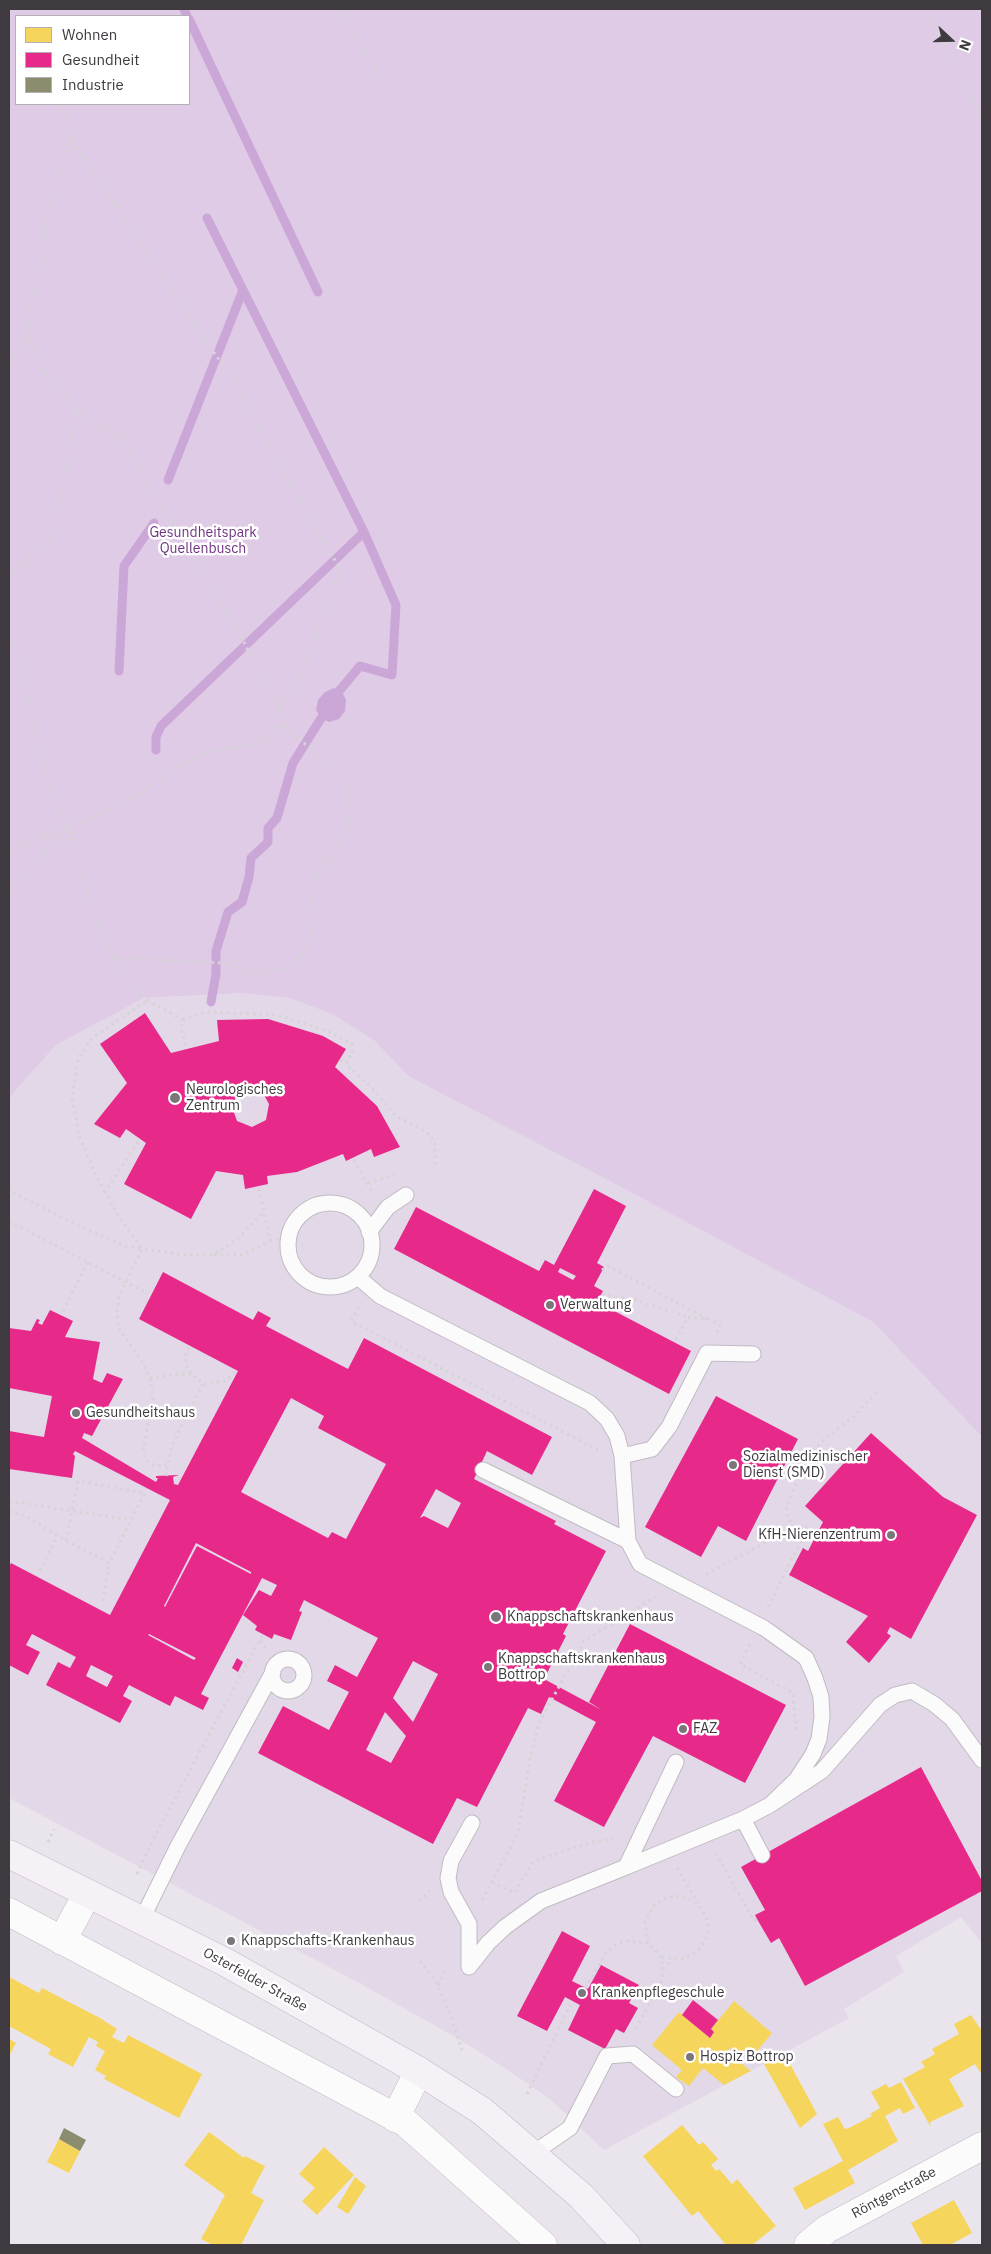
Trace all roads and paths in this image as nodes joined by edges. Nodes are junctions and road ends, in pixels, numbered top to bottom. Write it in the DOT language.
graph roads {
  1 [pos="340,9"];
  2 [pos="926,9"];
  3 [pos="386,86"];
  4 [pos="61,105"];
  5 [pos="982,119"];
  6 [pos="71,137"];
  7 [pos="27,334"];
  8 [pos="9,365"];
  9 [pos="77,409"];
  10 [pos="9,576"];
  11 [pos="9,642"];
  12 [pos="281,707"];
  13 [pos="282,725"];
  14 [pos="68,827"];
  15 [pos="9,852"];
  16 [pos="9,891"];
  17 [pos="114,958"];
  18 [pos="148,1000"];
  19 [pos="183,1020"];
  20 [pos="186,1048"];
  21 [pos="340,1060"];
  22 [pos="346,1064"];
  23 [pos="138,1142"];
  24 [pos="435,1166"];
  25 [pos="394,1175"];
  26 [pos="368,1183"];
  27 [pos="9,1188"];
  28 [pos="259,1189"];
  29 [pos="105,1192"];
  30 [pos="406,1195"];
  31 [pos="264,1211"];
  32 [pos="9,1221"];
  33 [pos="369,1232"];
  34 [pos="288,1237"];
  35 [pos="270,1240"];
  36 [pos="142,1249"];
  37 [pos="213,1255"];
  38 [pos="88,1262"];
  39 [pos="602,1270"];
  40 [pos="125,1281"];
  41 [pos="364,1281"];
  42 [pos="148,1294"];
  43 [pos="602,1294"];
  44 [pos="63,1311"];
  45 [pos="688,1317"];
  46 [pos="708,1319"];
  47 [pos="676,1340"];
  48 [pos="188,1347"];
  49 [pos="707,1353"];
  50 [pos="753,1354"];
  51 [pos="235,1372"];
  52 [pos="192,1375"];
  53 [pos="150,1378"];
  54 [pos="203,1384"];
  55 [pos="878,1391"];
  56 [pos="622,1456"];
  57 [pos="167,1465"];
  58 [pos="483,1470"];
  59 [pos="166,1476"];
  60 [pos="9,1501"];
  61 [pos="9,1511"];
  62 [pos="72,1512"];
  63 [pos="132,1520"];
  64 [pos="808,1527"];
  65 [pos="793,1528"];
  66 [pos="816,1531"];
  67 [pos="57,1536"];
  68 [pos="66,1540"];
  69 [pos="628,1541"];
  70 [pos="109,1563"];
  71 [pos="40,1571"];
  72 [pos="682,1585"];
  73 [pos="103,1601"];
  74 [pos="759,1625"];
  75 [pos="263,1634"];
  76 [pos="272,1672"];
  77 [pos="277,1687"];
  78 [pos="260,1695"];
  79 [pos="794,1738"];
  80 [pos="982,1760"];
  81 [pos="676,1762"];
  82 [pos="770,1804"];
  83 [pos="743,1819"];
  84 [pos="472,1823"];
  85 [pos="706,1835"];
  86 [pos="639,1839"];
  87 [pos="666,1851"];
  88 [pos="9,1854"];
  89 [pos="762,1855"];
  90 [pos="626,1867"];
  91 [pos="136,1874"];
  92 [pos="492,1882"];
  93 [pos="87,1894"];
  94 [pos="701,1908"];
  95 [pos="9,1912"];
  96 [pos="757,1919"];
  97 [pos="141,1921"];
  98 [pos="469,1924"];
  99 [pos="645,1933"];
  100 [pos="637,1941"];
  101 [pos="62,1942"];
  102 [pos="648,1943"];
  103 [pos="662,1958"];
  104 [pos="673,1959"];
  105 [pos="420,1961"];
  106 [pos="447,1968"];
  107 [pos="663,1970"];
  108 [pos="438,1985"];
  109 [pos="585,1988"];
  110 [pos="572,2001"];
  111 [pos="462,2050"];
  112 [pos="622,2055"];
  113 [pos="420,2072"];
  114 [pos="676,2088"];
  115 [pos="527,2094"];
  116 [pos="395,2118"];
  117 [pos="982,2146"];
  118 [pos="532,2154"];
  119 [pos="543,2245"];
  120 [pos="626,2245"];
  121 [pos="808,2245"];
  1 -- 3 [label="path"];
  2 -- 5 [label="path"];
  4 -- 6 [label="path"];
  6 -- 7 [label="path"];
  6 -- 12 [label="path"];
  7 -- 8 [label="path"];
  7 -- 9 [label="path"];
  9 -- 10 [label="path"];
  9 -- 12 [label="path"];
  11 -- 14 [label="path"];
  12 -- 13 [label="path"];
  13 -- 14 [label="path"];
  13 -- 17 [label="path"];
  14 -- 15 [label="path"];
  14 -- 16 [label="path"];
  14 -- 17 [label="path"];
  17 -- 18 [label="path"];
  18 -- 19 [label="path"];
  18 -- 29 [label="path"];
  19 -- 20 [label="path"];
  19 -- 22 [label="path"];
  21 -- 22 [label="path"];
  22 -- 24 [label="path"];
  23 -- 29 [label="path"];
  25 -- 26 [label="path"];
  27 -- 36 [label="path"];
  28 -- 31 [label="path"];
  29 -- 36 [label="path"];
  30 -- 33 [label="lane"];
  31 -- 35 [label="path"];
  31 -- 37 [label="path"];
  32 -- 38 [label="path"];
  33 -- 34 [label="lane"];
  33 -- 41 [label="lane"];
  34 -- 35 [label="path"];
  34 -- 41 [label="lane"];
  35 -- 37 [label="path"];
  36 -- 37 [label="path"];
  36 -- 40 [label="path"];
  38 -- 40 [label="path"];
  38 -- 44 [label="path"];
  39 -- 46 [label="path"];
  40 -- 42 [label="path"];
  40 -- 53 [label="path"];
  41 -- 56 [label="lane"];
  41 -- 56 [label="path"];
  43 -- 45 [label="path"];
  45 -- 46 [label="path"];
  45 -- 47 [label="path"];
  46 -- 49 [label="path"];
  48 -- 52 [label="path"];
  49 -- 50 [label="lane"];
  49 -- 56 [label="lane"];
  51 -- 54 [label="path"];
  52 -- 53 [label="path"];
  52 -- 54 [label="path"];
  53 -- 57 [label="path"];
  54 -- 57 [label="path"];
  55 -- 65 [label="path"];
  56 -- 69 [label="lane"];
  57 -- 59 [label="path"];
  58 -- 69 [label="lane"];
  60 -- 62 [label="path"];
  61 -- 67 [label="path"];
  62 -- 63 [label="path"];
  62 -- 63 [label="path"];
  62 -- 68 [label="path"];
  63 -- 70 [label="path"];
  64 -- 65 [label="path"];
  64 -- 66 [label="path"];
  64 -- 74 [label="path"];
  65 -- 72 [label="path"];
  67 -- 68 [label="path"];
  67 -- 71 [label="path"];
  68 -- 70 [label="path"];
  69 -- 72 [label="lane"];
  70 -- 73 [label="path"];
  72 -- 74 [label="lane"];
  72 -- 92 [label="path"];
  74 -- 79 [label="path"];
  74 -- 82 [label="lane"];
  75 -- 91 [label="path"];
  76 -- 77 [label="lane"];
  76 -- 77 [label="lane"];
  76 -- 78 [label="lane"];
  77 -- 78 [label="lane"];
  78 -- 97 [label="lane"];
  80 -- 82 [label="lane"];
  81 -- 86 [label="lane"];
  82 -- 83 [label="lane"];
  83 -- 85 [label="lane"];
  83 -- 89 [label="lane"];
  84 -- 98 [label="lane"];
  85 -- 87 [label="lane"];
  85 -- 96 [label="path"];
  86 -- 90 [label="lane"];
  86 -- 92 [label="path"];
  87 -- 90 [label="lane"];
  87 -- 94 [label="path"];
  88 -- 93 [label="main road, Osterfelder Straße"];
  90 -- 98 [label="lane"];
  92 -- 98 [label="path"];
  93 -- 97 [label="main road, Osterfelder Straße"];
  93 -- 101 [label="street"];
  94 -- 99 [label="path"];
  94 -- 104 [label="path"];
  95 -- 101 [label="street"];
  97 -- 113 [label="main road, Osterfelder Straße"];
  99 -- 100 [label="path"];
  99 -- 102 [label="path"];
  100 -- 102 [label="path"];
  100 -- 109 [label="path"];
  101 -- 116 [label="street"];
  102 -- 103 [label="path"];
  103 -- 104 [label="path"];
  103 -- 107 [label="path"];
  104 -- 107 [label="path"];
  105 -- 108 [label="path"];
  106 -- 108 [label="path"];
  107 -- 112 [label="path"];
  108 -- 111 [label="path"];
  110 -- 115 [label="path"];
  112 -- 114 [label="lane"];
  112 -- 118 [label="lane"];
  113 -- 116 [label="street"];
  113 -- 118 [label="main road, Osterfelder Straße"];
  116 -- 119 [label="street"];
  117 -- 121 [label="street, Röntgenstraße"];
  118 -- 120 [label="main road, Osterfelder Straße"];
}
